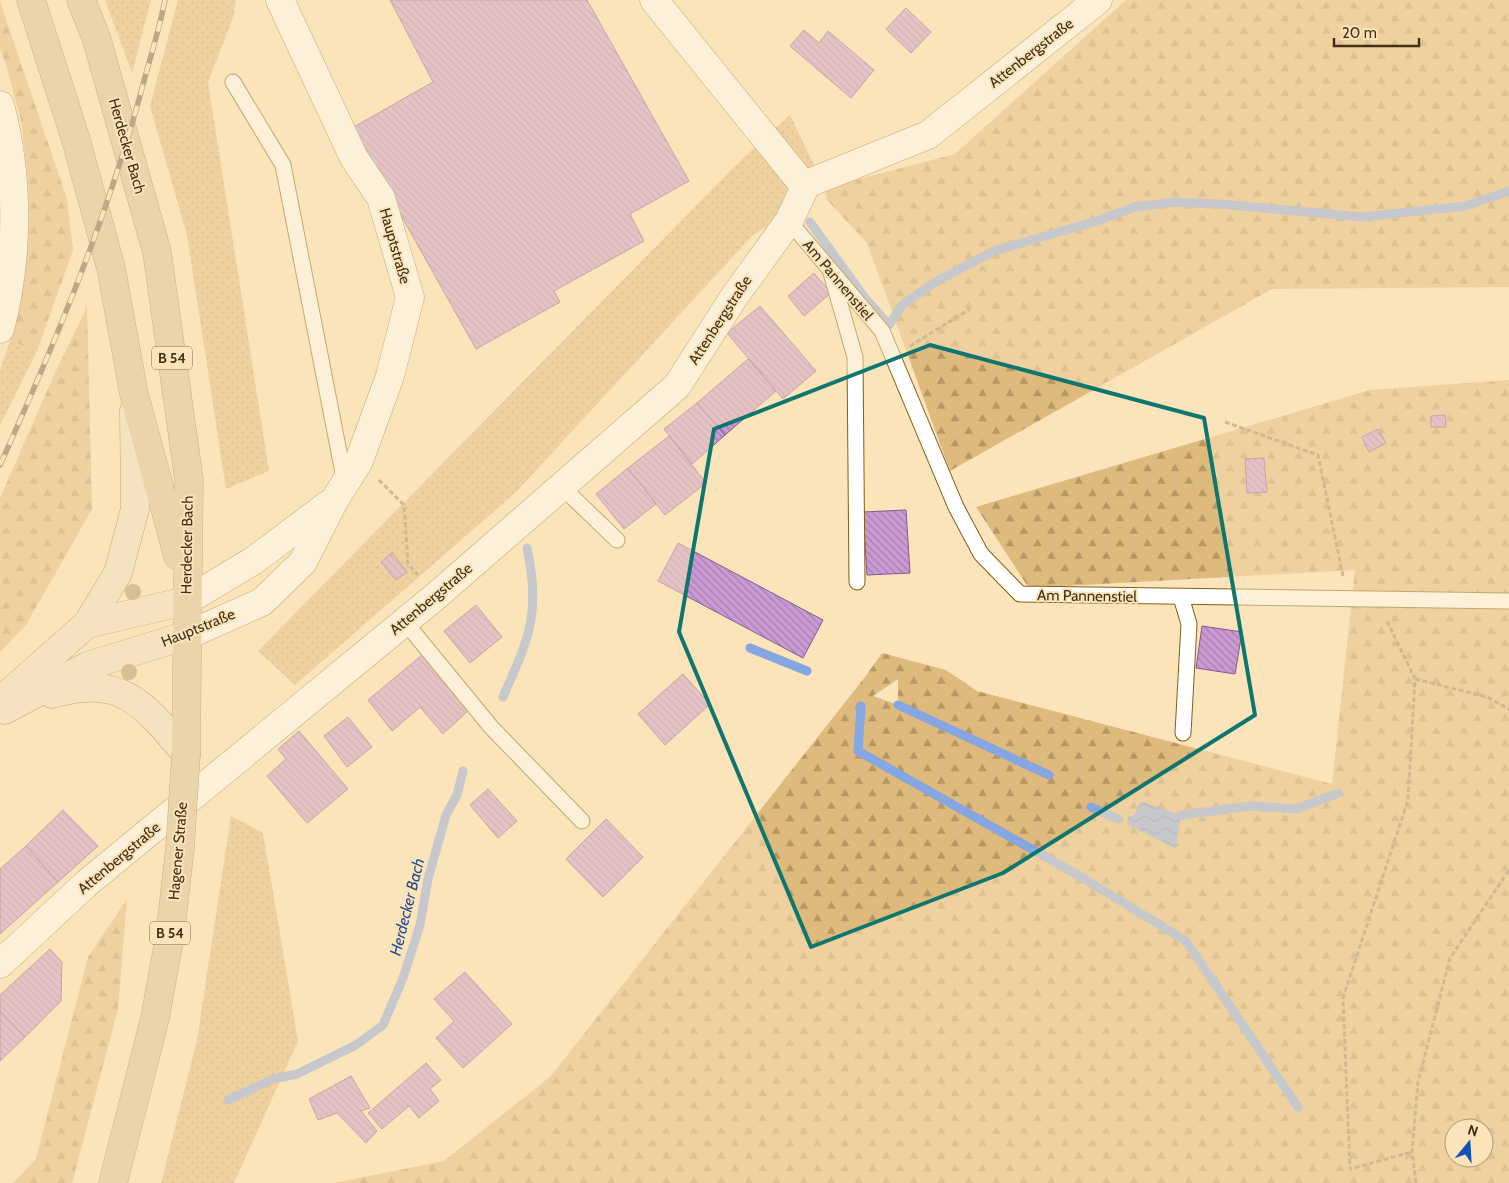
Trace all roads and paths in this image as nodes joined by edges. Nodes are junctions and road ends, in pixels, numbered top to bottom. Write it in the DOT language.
graph roads {
  1 [pos="31,0"];
  2 [pos="81,0"];
  3 [pos="280,0"];
  4 [pos="654,0"];
  5 [pos="1098,0"];
  6 [pos="233,82"];
  7 [pos="0,105"];
  8 [pos="804,185"];
  9 [pos="789,221"];
  10 [pos="829,267"];
  11 [pos="970,309"];
  12 [pos="0,329"];
  13 [pos="893,357"];
  14 [pos="134,394"];
  15 [pos="1225,422"];
  16 [pos="561,486"];
  17 [pos="339,492"];
  18 [pos="404,505"];
  19 [pos="617,540"];
  20 [pos="857,582"];
  21 [pos="436,596"];
  22 [pos="1181,597"];
  23 [pos="1348,598"];
  24 [pos="1376,598"];
  25 [pos="186,601"];
  26 [pos="1509,602"];
  27 [pos="405,622"];
  28 [pos="87,624"];
  29 [pos="188,635"];
  30 [pos="1415,679"];
  31 [pos="6,706"];
  32 [pos="1509,709"];
  33 [pos="1183,733"];
  34 [pos="186,754"];
  35 [pos="582,821"];
  36 [pos="1509,870"];
  37 [pos="0,964"];
  38 [pos="1412,1152"];
  39 [pos="113,1183"];
  40 [pos="1416,1183"];
  1 -- 14 [label="main road, Herdecker Bach / B 54"];
  2 -- 25 [label="main road, Herdecker Bach / B 54"];
  3 -- 17 [label="street, Hauptstraße"];
  4 -- 8 [label="street"];
  5 -- 8 [label="street, Attenbergstraße"];
  6 -- 17 [label="lane"];
  7 -- 12 [label="street"];
  8 -- 9 [label="street, Attenbergstraße"];
  9 -- 10 [label="lane, Am Pannenstiel"];
  9 -- 16 [label="street, Attenbergstraße"];
  10 -- 13 [label="lane, Am Pannenstiel"];
  10 -- 20 [label="lane"];
  11 -- 13 [label="path"];
  13 -- 22 [label="lane, Am Pannenstiel"];
  14 -- 25 [label="main road, Herdecker Bach / B 54"];
  14 -- 28 [label="street, Hauptstraße"];
  15 -- 23 [label="path"];
  16 -- 19 [label="lane"];
  16 -- 21 [label="street, Attenbergstraße"];
  17 -- 25 [label="street, Hauptstraße"];
  17 -- 29 [label="street, Hauptstraße"];
  18 -- 21 [label="path"];
  21 -- 27 [label="street, Attenbergstraße"];
  22 -- 23 [label="lane, Am Pannenstiel"];
  22 -- 33 [label="lane"];
  23 -- 24 [label="lane, Am Pannenstiel"];
  24 -- 26 [label="lane, Am Pannenstiel"];
  24 -- 30 [label="path"];
  25 -- 28 [label="street, Hauptstraße"];
  25 -- 29 [label="main road, Hagener Straße / B 54"];
  27 -- 35 [label="lane"];
  27 -- 37 [label="street, Attenbergstraße"];
  28 -- 31 [label="street, Hauptstraße"];
  29 -- 31 [label="street, Hauptstraße"];
  29 -- 34 [label="main road, Hagener Straße / B 54"];
  30 -- 32 [label="path"];
  30 -- 38 [label="path"];
  31 -- 34 [label="street"];
  34 -- 39 [label="main road, Hagener Straße / B 54, bridge"];
  36 -- 38 [label="path"];
  38 -- 40 [label="path"];
}
